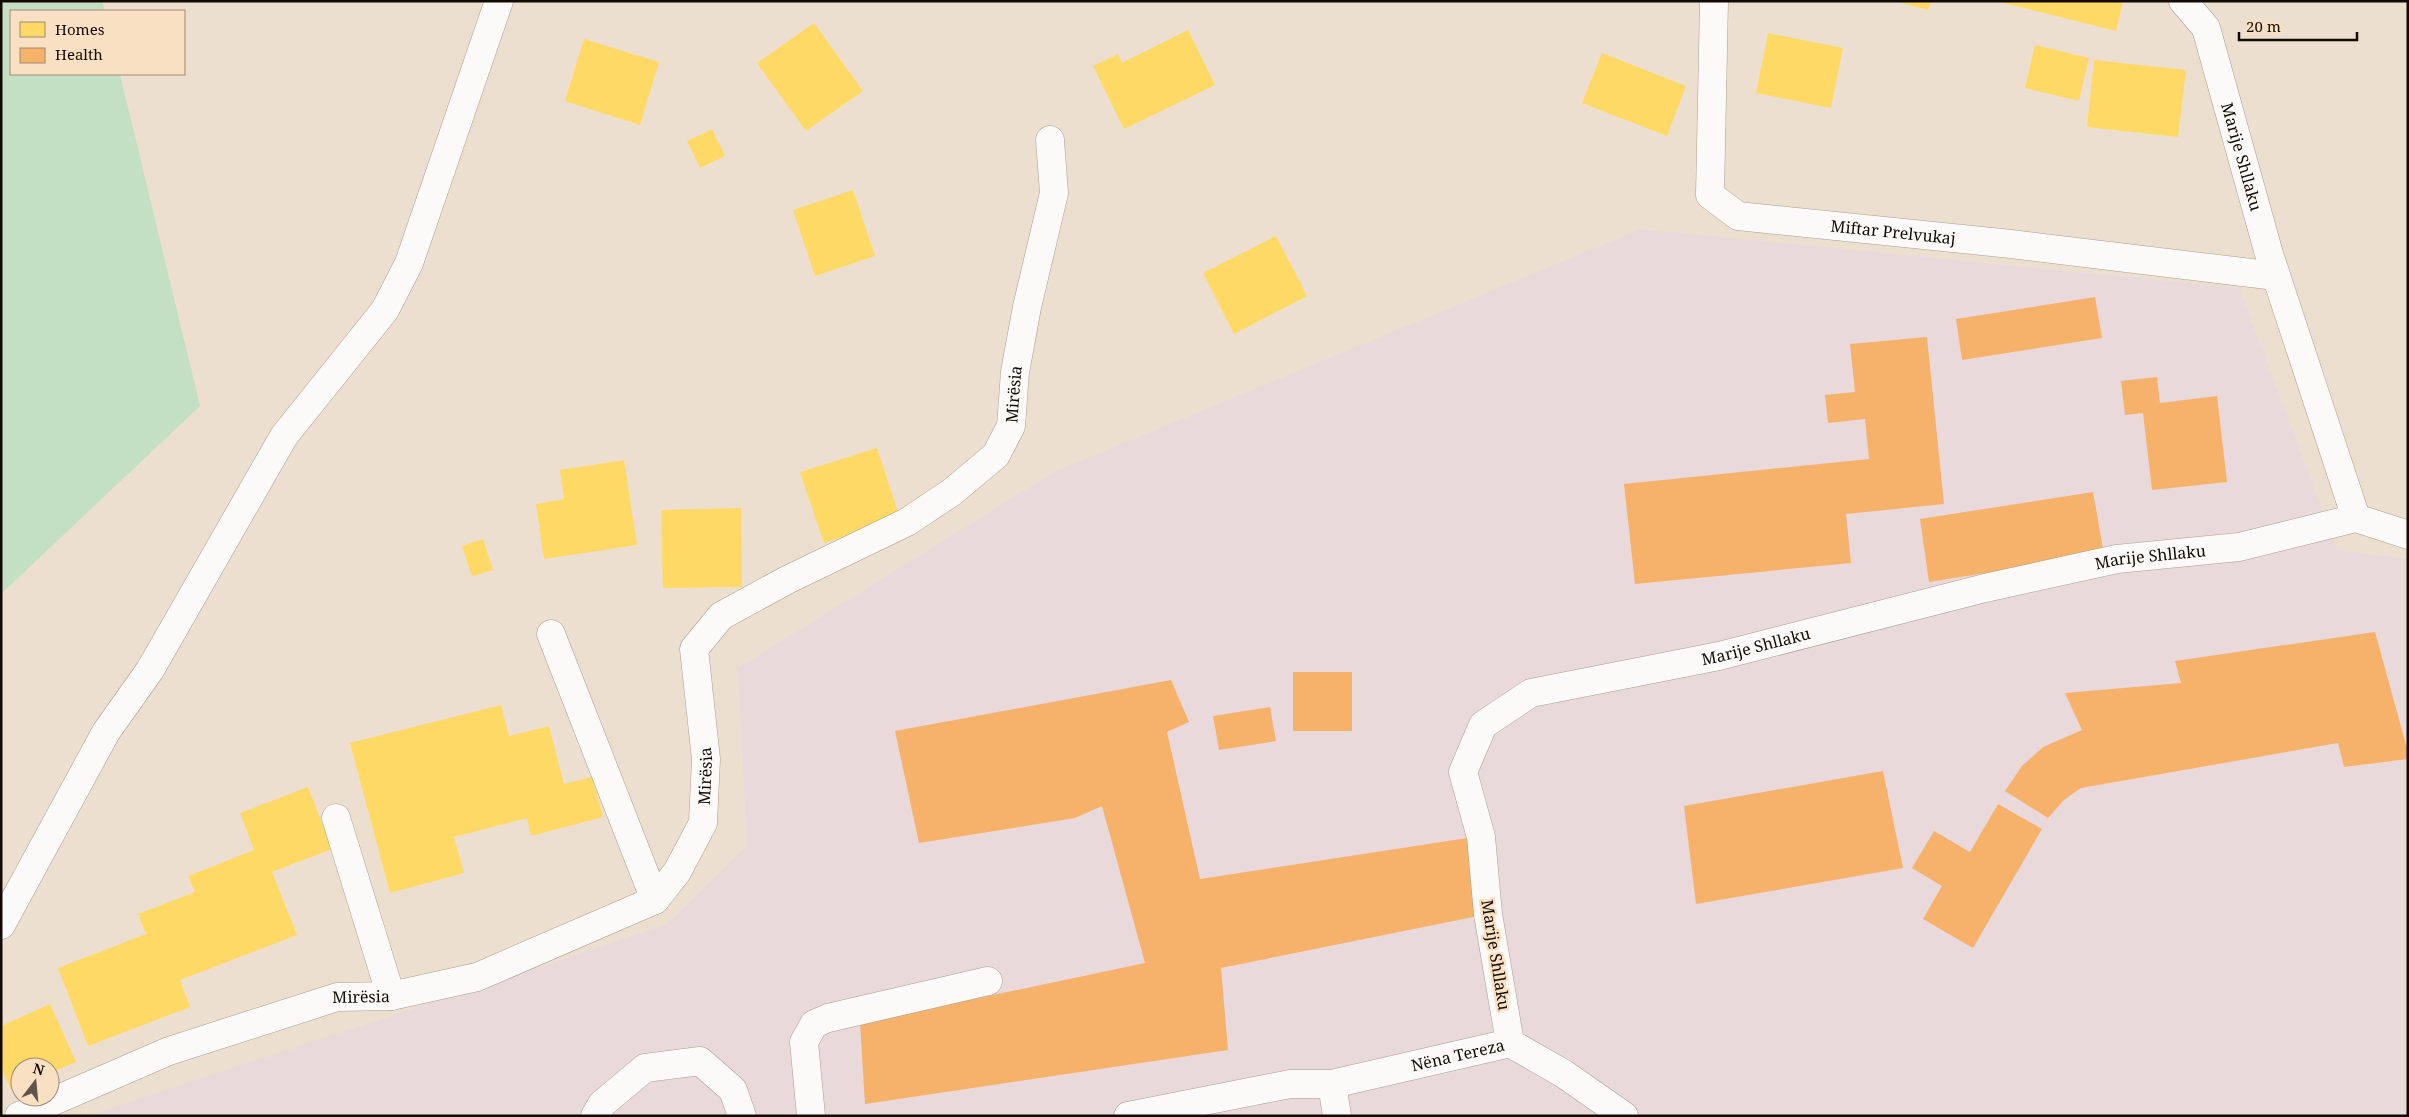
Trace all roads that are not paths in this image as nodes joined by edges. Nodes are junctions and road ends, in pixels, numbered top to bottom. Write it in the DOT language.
graph roads {
  1 [pos="499,1"];
  2 [pos="1714,1"];
  3 [pos="2183,1"];
  4 [pos="1050,140"];
  5 [pos="2276,276"];
  6 [pos="2356,518"];
  7 [pos="2408,535"];
  8 [pos="551,634"];
  9 [pos="336,818"];
  10 [pos="655,900"];
  11 [pos="1,925"];
  12 [pos="988,981"];
  13 [pos="391,996"];
  14 [pos="1510,1043"];
  15 [pos="1332,1084"];
  16 [pos="19,1116"];
  17 [pos="595,1116"];
  18 [pos="742,1116"];
  19 [pos="811,1116"];
  20 [pos="1128,1116"];
  21 [pos="1337,1116"];
  22 [pos="1624,1116"];
  1 -- 11 [label="street"];
  2 -- 5 [label="street, Miftar Prelvukaj"];
  3 -- 5 [label="street, Marije Shllaku"];
  4 -- 10 [label="street, Mirësia"];
  5 -- 6 [label="street, Marije Shllaku"];
  6 -- 7 [label="street"];
  6 -- 14 [label="street, Marije Shllaku"];
  8 -- 10 [label="street"];
  9 -- 13 [label="street"];
  10 -- 13 [label="street, Mirësia"];
  12 -- 19 [label="street"];
  13 -- 16 [label="street, Mirësia"];
  14 -- 15 [label="street, Nëna Tereza"];
  14 -- 22 [label="street, Nëna Tereza"];
  15 -- 20 [label="street, Nëna Tereza"];
  15 -- 21 [label="street"];
  17 -- 18 [label="street"];
}
